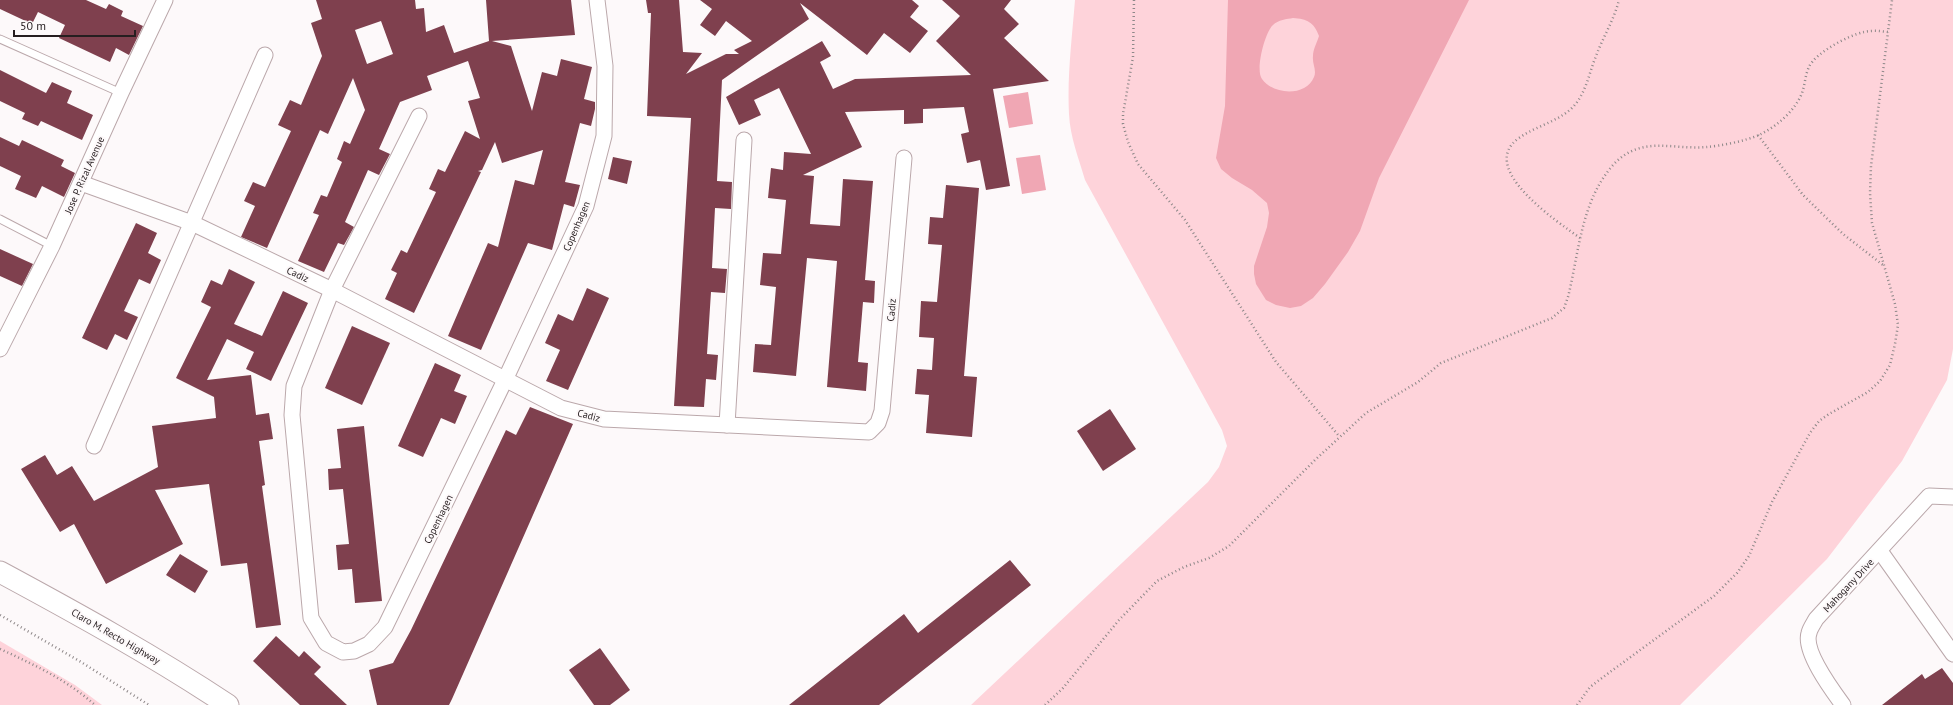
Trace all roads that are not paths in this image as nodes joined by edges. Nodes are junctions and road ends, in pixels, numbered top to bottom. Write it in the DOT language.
graph roads {
  1 [pos="165,0"];
  2 [pos="597,0"];
  3 [pos="0,39"];
  4 [pos="266,55"];
  5 [pos="120,93"];
  6 [pos="419,116"];
  7 [pos="744,140"];
  8 [pos="904,158"];
  9 [pos="81,183"];
  10 [pos="0,219"];
  11 [pos="192,223"];
  12 [pos="52,246"];
  13 [pos="332,290"];
  14 [pos="0,349"];
  15 [pos="505,380"];
  16 [pos="727,425"];
  17 [pos="94,446"];
  18 [pos="1953,497"];
  19 [pos="1880,551"];
  20 [pos="0,572"];
  21 [pos="1953,654"];
  22 [pos="228,705"];
  23 [pos="1843,705"];
  1 -- 5 [label="street, Jose P. Rizal Avenue"];
  2 -- 15 [label="street, Copenhagen"];
  3 -- 5 [label="lane"];
  4 -- 11 [label="street"];
  5 -- 9 [label="street, Jose P. Rizal Avenue"];
  6 -- 13 [label="street, Copenhagen"];
  7 -- 16 [label="street"];
  8 -- 16 [label="street, Cadiz"];
  9 -- 11 [label="street, Cadiz"];
  9 -- 12 [label="street, Jose P. Rizal Avenue"];
  10 -- 12 [label="lane"];
  11 -- 13 [label="street, Cadiz"];
  11 -- 17 [label="street"];
  12 -- 14 [label="street, Jose P. Rizal Avenue"];
  13 -- 15 [label="street, Cadiz"];
  13 -- 15 [label="street, Copenhagen"];
  15 -- 16 [label="street, Cadiz"];
  18 -- 19 [label="street, Mahogany Drive"];
  19 -- 21 [label="street"];
  19 -- 23 [label="street, Mahogany Drive"];
  20 -- 22 [label="main road, Claro M. Recto Highway"];
}
